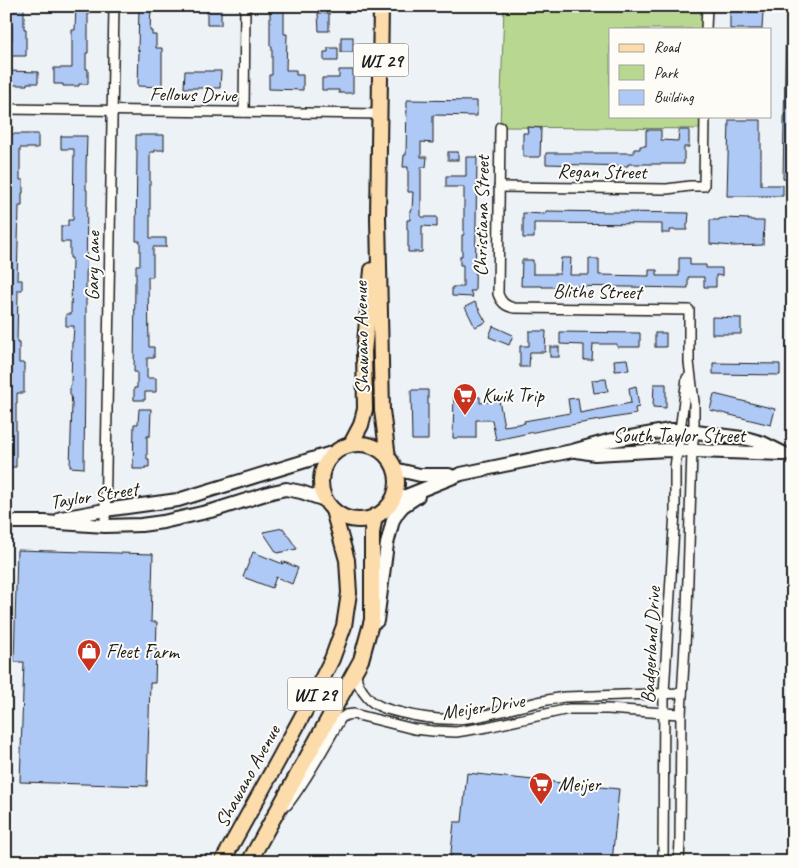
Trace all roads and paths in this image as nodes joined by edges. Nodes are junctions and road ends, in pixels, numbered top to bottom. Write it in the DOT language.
graph roads {
  1 [pos="114,6"];
  2 [pos="245,6"];
  3 [pos="381,6"];
  4 [pos="707,6"];
  5 [pos="706,28"];
  6 [pos="6,109"];
  7 [pos="112,111"];
  8 [pos="244,112"];
  9 [pos="380,114"];
  10 [pos="705,118"];
  11 [pos="500,127"];
  12 [pos="499,187"];
  13 [pos="378,218"];
  14 [pos="504,304"];
  15 [pos="687,431"];
  16 [pos="351,444"];
  17 [pos="572,451"];
  18 [pos="678,451"];
  19 [pos="335,452"];
  20 [pos="692,452"];
  21 [pos="789,455"];
  22 [pos="391,463"];
  23 [pos="461,474"];
  24 [pos="437,483"];
  25 [pos="391,502"];
  26 [pos="329,505"];
  27 [pos="105,510"];
  28 [pos="375,516"];
  29 [pos="6,522"];
  30 [pos="44,522"];
  31 [pos="105,526"];
  32 [pos="359,663"];
  33 [pos="664,693"];
  34 [pos="682,693"];
  35 [pos="664,713"];
  36 [pos="681,714"];
  37 [pos="265,833"];
  38 [pos="222,862"];
  39 [pos="249,862"];
  40 [pos="663,862"];
  41 [pos="679,862"];
  1 -- 7 [label="street, Gary Lane"];
  2 -- 8 [label="street"];
  3 -- 9 [label="main road, Shawano Avenue / WI 29"];
  4 -- 5 [label="street"];
  6 -- 7 [label="street, Fellows Drive"];
  7 -- 8 [label="street, Fellows Drive"];
  7 -- 27 [label="street, Gary Lane"];
  8 -- 9 [label="street, Fellows Drive"];
  9 -- 13 [label="main road, Shawano Avenue / WI 29"];
  10 -- 12 [label="street, Regan Street"];
  11 -- 12 [label="street, Christiana Street"];
  12 -- 14 [label="street, Christiana Street"];
  13 -- 16 [label="main road, Shawano Avenue / WI 29"];
  13 -- 22 [label="main road, Shawano Avenue / WI 29"];
  14 -- 15 [label="street, Blithe Street"];
  15 -- 17 [label="street, South Taylor Street"];
  15 -- 18 [label="street, Badgerland Drive"];
  15 -- 20 [label="street, Badgerland Drive"];
  15 -- 21 [label="street, South Taylor Street"];
  16 -- 19 [label="main road"];
  16 -- 22 [label="main road"];
  17 -- 18 [label="street, South Taylor Street"];
  17 -- 23 [label="street, South Taylor Street"];
  18 -- 20 [label="street, South Taylor Street"];
  18 -- 33 [label="street, Badgerland Drive"];
  19 -- 26 [label="main road, WI 29"];
  19 -- 27 [label="street, Taylor Street"];
  20 -- 21 [label="street, South Taylor Street"];
  20 -- 34 [label="street, Badgerland Drive"];
  22 -- 23 [label="street, South Taylor Street"];
  22 -- 25 [label="main road, WI 29"];
  23 -- 24 [label="street, South Taylor Street"];
  24 -- 25 [label="street, South Taylor Street"];
  24 -- 32 [label="street"];
  25 -- 28 [label="main road"];
  26 -- 28 [label="main road"];
  26 -- 31 [label="street, Taylor Street"];
  26 -- 38 [label="main road, Shawano Avenue / WI 29"];
  27 -- 30 [label="street, Taylor Street"];
  27 -- 31 [label="street, Gary Lane"];
  28 -- 32 [label="main road, WI 29"];
  29 -- 30 [label="street"];
  30 -- 31 [label="street, Taylor Street"];
  32 -- 33 [label="street, Meijer Drive"];
  32 -- 37 [label="main road, WI 29"];
  33 -- 34 [label="street, Meijer Drive"];
  33 -- 35 [label="street, Badgerland Drive"];
  34 -- 36 [label="street, Badgerland Drive"];
  35 -- 36 [label="street, Meijer Drive"];
  35 -- 37 [label="street, Meijer Drive"];
  35 -- 40 [label="street, Badgerland Drive"];
  36 -- 41 [label="street, Badgerland Drive"];
  37 -- 39 [label="main road, WI 29"];
}
